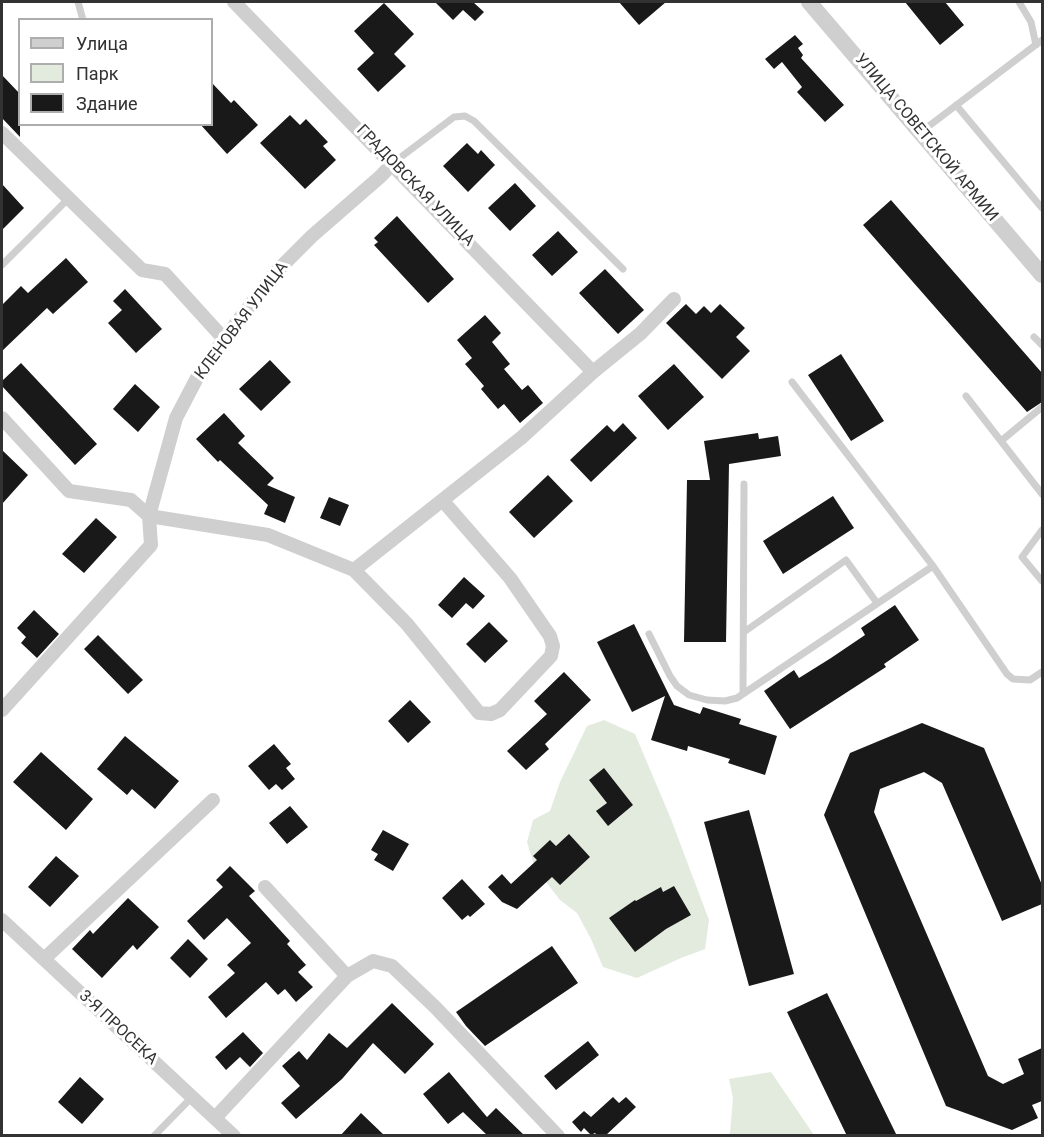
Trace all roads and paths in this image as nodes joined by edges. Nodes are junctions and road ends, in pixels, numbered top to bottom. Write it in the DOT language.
graph roads {
  1 [pos="78,2"];
  2 [pos="234,2"];
  3 [pos="809,2"];
  4 [pos="1019,2"];
  5 [pos="82,18"];
  6 [pos="1042,40"];
  7 [pos="1036,45"];
  8 [pos="956,105"];
  9 [pos="921,132"];
  10 [pos="2,133"];
  11 [pos="393,163"];
  12 [pos="68,199"];
  13 [pos="1042,208"];
  14 [pos="2,265"];
  15 [pos="623,269"];
  16 [pos="1042,275"];
  17 [pos="674,299"];
  18 [pos="1034,337"];
  19 [pos="224,339"];
  20 [pos="1042,345"];
  21 [pos="593,372"];
  22 [pos="792,382"];
  23 [pos="966,396"];
  24 [pos="1042,407"];
  25 [pos="2,418"];
  26 [pos="1001,441"];
  27 [pos="744,484"];
  28 [pos="1042,494"];
  29 [pos="443,501"];
  30 [pos="149,516"];
  31 [pos="1042,530"];
  32 [pos="933,566"];
  33 [pos="354,570"];
  34 [pos="1042,581"];
  35 [pos="877,603"];
  36 [pos="744,632"];
  37 [pos="649,634"];
  38 [pos="1042,672"];
  39 [pos="743,694"];
  40 [pos="2,710"];
  41 [pos="213,801"];
  42 [pos="265,886"];
  43 [pos="2,920"];
  44 [pos="44,959"];
  45 [pos="347,976"];
  46 [pos="192,1097"];
  47 [pos="215,1118"];
  48 [pos="154,1136"];
  49 [pos="234,1136"];
  50 [pos="558,1136"];
  1 -- 5 [label="lane"];
  2 -- 11 [label="street, ГРАДОВСКАЯ УЛИЦА"];
  3 -- 9 [label="street, УЛИЦА СОВЕТСКОЙ АРМИИ"];
  4 -- 7 [label="lane"];
  6 -- 7 [label="lane"];
  7 -- 8 [label="lane"];
  8 -- 9 [label="lane"];
  8 -- 13 [label="lane"];
  9 -- 16 [label="street, УЛИЦА СОВЕТСКОЙ АРМИИ"];
  10 -- 12 [label="street"];
  11 -- 15 [label="lane"];
  11 -- 19 [label="street, КЛЕНОВАЯ УЛИЦА"];
  11 -- 21 [label="street, ГРАДОВСКАЯ УЛИЦА"];
  12 -- 14 [label="lane"];
  12 -- 19 [label="street"];
  17 -- 21 [label="street"];
  18 -- 20 [label="lane"];
  19 -- 30 [label="street, КЛЕНОВАЯ УЛИЦА"];
  21 -- 29 [label="street"];
  22 -- 32 [label="lane"];
  23 -- 26 [label="lane"];
  24 -- 26 [label="lane"];
  25 -- 30 [label="street"];
  26 -- 28 [label="lane"];
  27 -- 36 [label="lane"];
  29 -- 33 [label="street"];
  29 -- 33 [label="street"];
  30 -- 33 [label="street"];
  30 -- 40 [label="street, КЛЕНОВАЯ УЛИЦА"];
  31 -- 34 [label="lane"];
  32 -- 35 [label="lane"];
  32 -- 38 [label="lane"];
  35 -- 36 [label="lane"];
  35 -- 39 [label="lane"];
  36 -- 39 [label="lane"];
  37 -- 39 [label="lane"];
  41 -- 44 [label="street"];
  42 -- 45 [label="street"];
  43 -- 44 [label="street, 3-Я ПРОСЕКА"];
  44 -- 46 [label="street, 3-Я ПРОСЕКА"];
  45 -- 47 [label="street"];
  45 -- 50 [label="street"];
  46 -- 47 [label="street, 3-Я ПРОСЕКА"];
  46 -- 48 [label="lane"];
  47 -- 49 [label="street, 3-Я ПРОСЕКА"];
}
